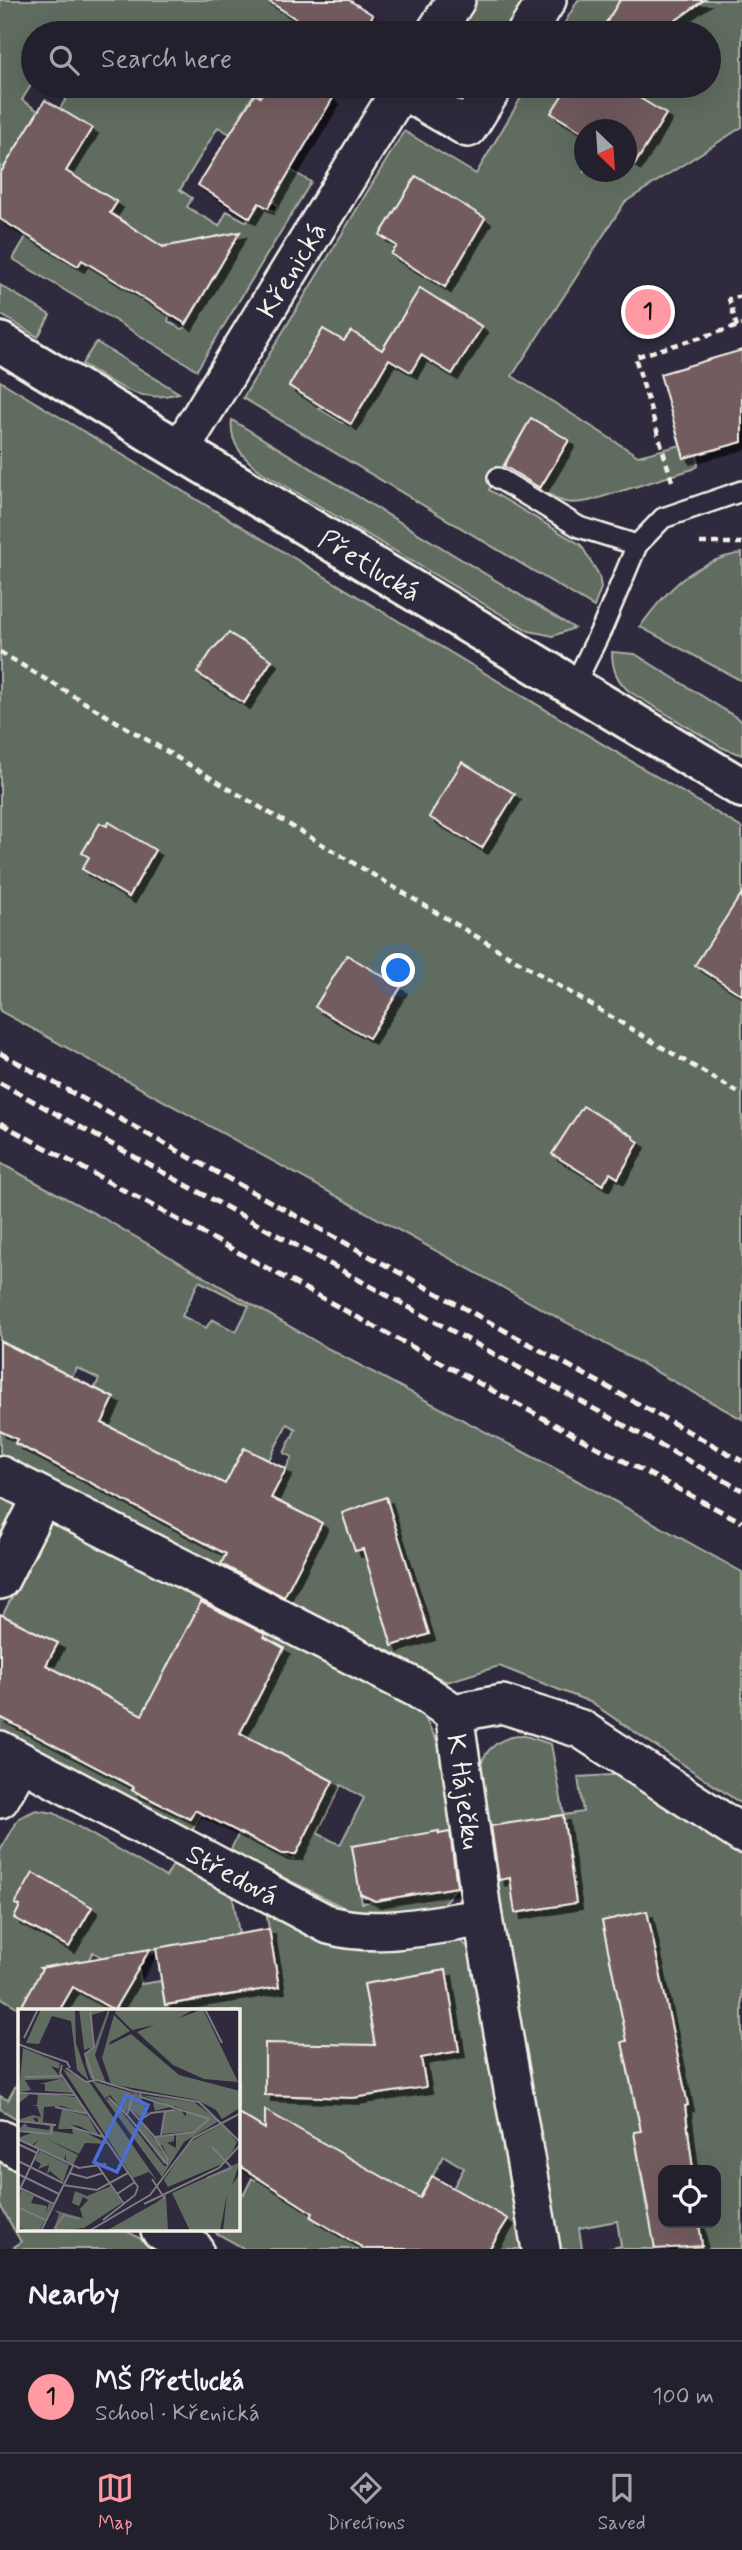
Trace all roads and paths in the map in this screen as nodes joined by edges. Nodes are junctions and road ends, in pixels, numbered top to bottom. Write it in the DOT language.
graph roads {
  1 [pos="456,0"];
  2 [pos="547,0"];
  3 [pos="443,21"];
  4 [pos="534,21"];
  5 [pos="395,98"];
  6 [pos="420,98"];
  7 [pos="487,98"];
  8 [pos="742,296"];
  9 [pos="739,326"];
  10 [pos="0,342"];
  11 [pos="663,449"];
  12 [pos="180,450"];
  13 [pos="498,478"];
  14 [pos="742,491"];
  15 [pos="637,545"];
  16 [pos="0,652"];
  17 [pos="574,685"];
  18 [pos="742,788"];
  19 [pos="742,1096"];
  20 [pos="0,1475"];
  21 [pos="42,1497"];
  22 [pos="0,1580"];
  23 [pos="454,1713"];
  24 [pos="11,1756"];
  25 [pos="0,1799"];
  26 [pos="742,1834"];
  27 [pos="483,1918"];
  28 [pos="0,2139"];
  29 [pos="18,2149"];
  30 [pos="164,2232"];
  31 [pos="194,2249"];
  32 [pos="541,2249"];
  1 -- 3 [label="street"];
  2 -- 4 [label="street"];
  5 -- 12 [label="street, Křenická"];
  6 -- 7 [label="street, Křenická"];
  8 -- 9 [label="path"];
  9 -- 11 [label="path"];
  10 -- 12 [label="street, Přetlucká"];
  12 -- 17 [label="street, Přetlucká"];
  13 -- 15 [label="lane"];
  14 -- 15 [label="lane"];
  15 -- 17 [label="lane"];
  16 -- 19 [label="path"];
  17 -- 18 [label="street, Přetlucká"];
  20 -- 21 [label="street, K Háječku"];
  21 -- 22 [label="street"];
  21 -- 23 [label="street, K Háječku"];
  23 -- 26 [label="street"];
  23 -- 27 [label="street, K Háječku"];
  24 -- 25 [label="street"];
  24 -- 27 [label="street, Středová"];
  27 -- 32 [label="street, K Háječku"];
  28 -- 29 [label="street"];
  30 -- 31 [label="street"];
}
